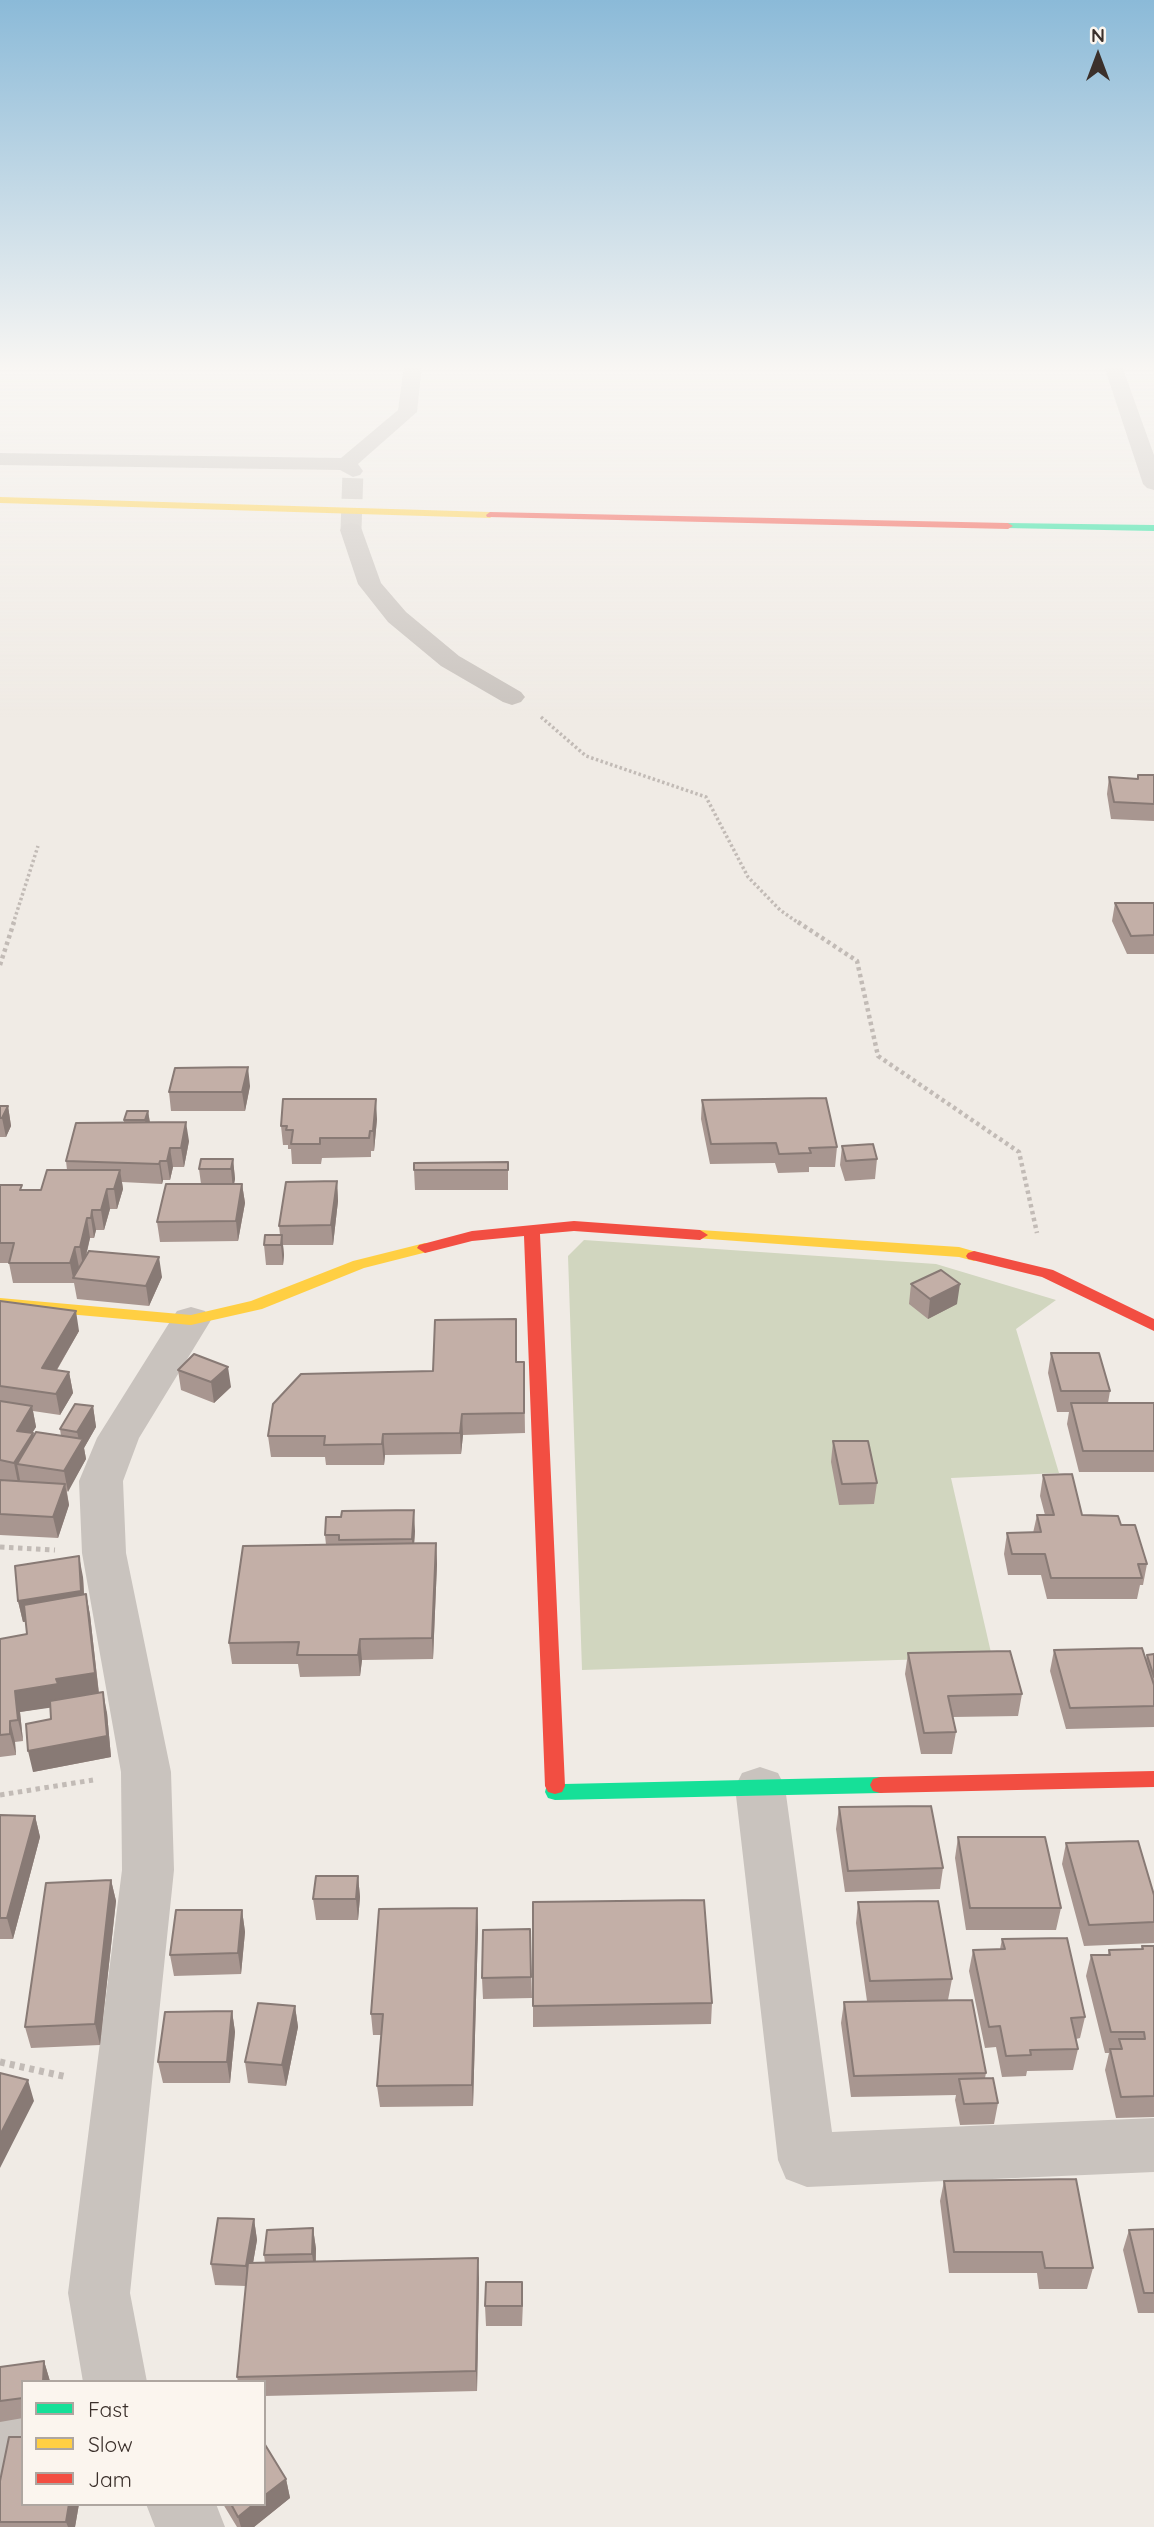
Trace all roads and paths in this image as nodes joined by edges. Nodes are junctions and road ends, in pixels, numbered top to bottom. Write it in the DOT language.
graph roads {
  1 [pos="0,500"];
  2 [pos="1154,528"];
  3 [pos="351,530"];
  4 [pos="512,697"];
  5 [pos="38,846"];
  6 [pos="0,965"];
  7 [pos="532,1230"];
  8 [pos="1047,1273"];
  9 [pos="0,1303"];
  10 [pos="191,1321"];
  11 [pos="1154,1326"];
  12 [pos="146,1772"];
  13 [pos="1154,1779"];
  14 [pos="760,1787"];
  15 [pos="0,1795"];
  16 [pos="0,2062"];
  17 [pos="122,2090"];
  18 [pos="1154,2145"];
  19 [pos="114,2380"];
  20 [pos="21,2438"];
  21 [pos="0,2443"];
  22 [pos="180,2506"];
  23 [pos="192,2527"];
  1 -- 2 [label="street"];
  3 -- 4 [label="street"];
  4 -- 8 [label="path"];
  5 -- 6 [label="path"];
  7 -- 8 [label="street"];
  7 -- 10 [label="street"];
  7 -- 14 [label="street"];
  8 -- 11 [label="street"];
  9 -- 10 [label="street"];
  10 -- 12 [label="street"];
  12 -- 15 [label="path"];
  12 -- 17 [label="street"];
  13 -- 14 [label="street"];
  14 -- 18 [label="street"];
  16 -- 17 [label="path"];
  17 -- 19 [label="street"];
  20 -- 21 [label="street"];
  22 -- 23 [label="street"];
}
